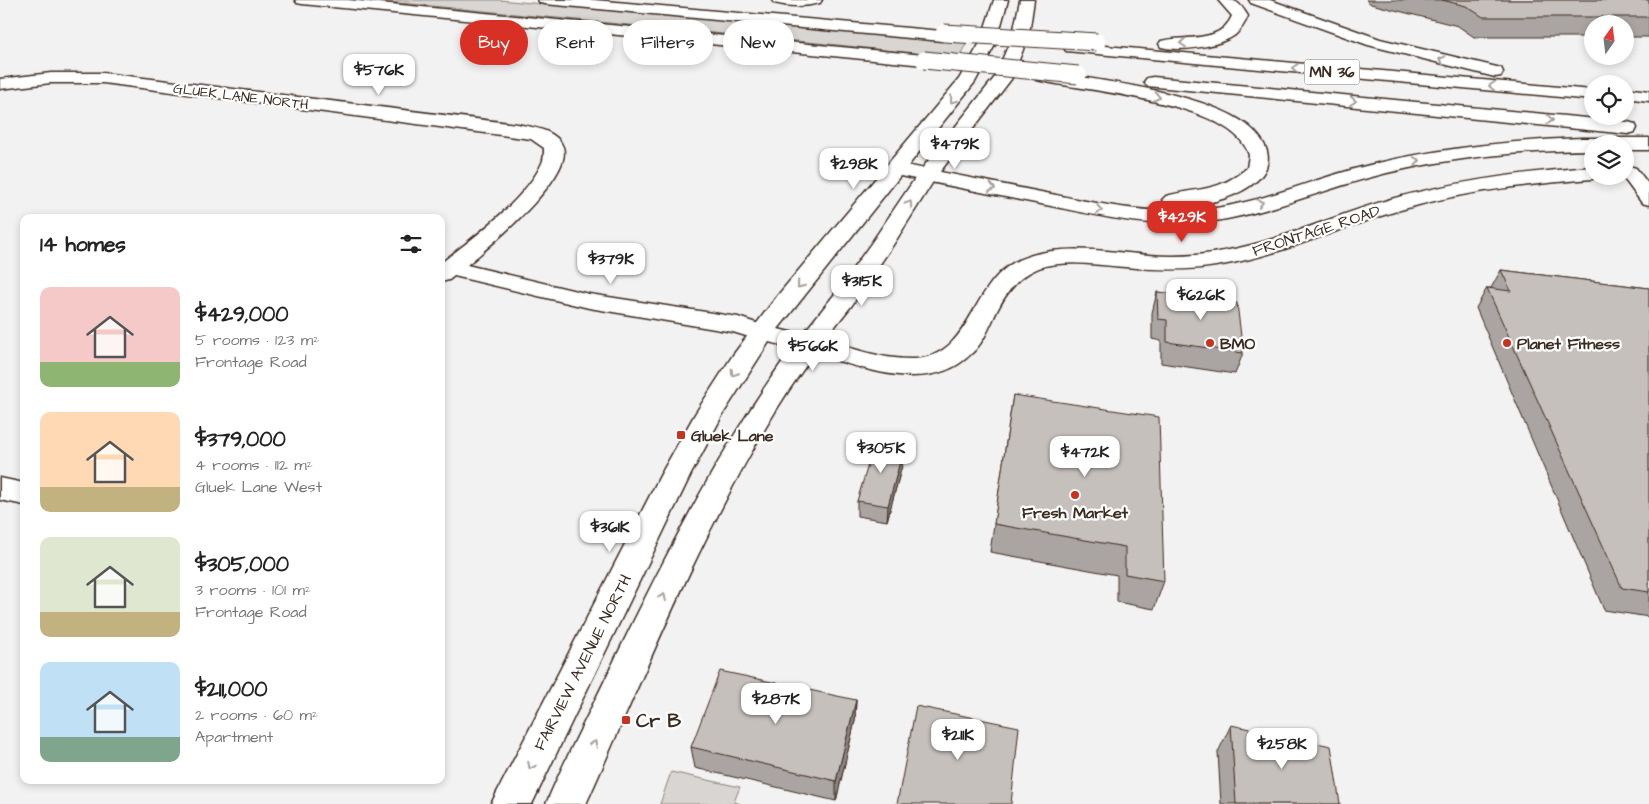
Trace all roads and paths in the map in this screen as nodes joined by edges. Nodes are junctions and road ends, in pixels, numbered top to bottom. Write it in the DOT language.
graph roads {
  1 [pos="302,0"];
  2 [pos="545,0"];
  3 [pos="779,0"];
  4 [pos="815,0"];
  5 [pos="1001,0"];
  6 [pos="1027,0"];
  7 [pos="1225,0"];
  8 [pos="1256,0"];
  9 [pos="943,35"];
  10 [pos="1076,79"];
  11 [pos="0,84"];
  12 [pos="1584,88"];
  13 [pos="1584,94"];
  14 [pos="1634,94"];
  15 [pos="1649,96"];
  16 [pos="1634,99"];
  17 [pos="1649,100"];
  18 [pos="1649,130"];
  19 [pos="1649,144"];
  20 [pos="901,161"];
  21 [pos="934,168"];
  22 [pos="1634,172"];
  23 [pos="1584,174"];
  24 [pos="1649,199"];
  25 [pos="446,271"];
  26 [pos="762,332"];
  27 [pos="808,344"];
  28 [pos="0,489"];
  29 [pos="20,493"];
  30 [pos="512,804"];
  31 [pos="566,804"];
  1 -- 10 [label="main road, bridge"];
  2 -- 9 [label="main road, MN 36"];
  3 -- 4 [label="main road"];
  5 -- 20 [label="main road, FAIRVIEW AVENUE NORTH, one-way"];
  6 -- 21 [label="main road"];
  7 -- 9 [label="main road, one-way, bridge"];
  12 -- 8 [label="main road, one-way"];
  13 -- 9 [label="main road, MN 36, one-way, bridge"];
  10 -- 18 [label="main road, MN 36, one-way"];
  10 -- 21 [label="main road, one-way"];
  11 -- 25 [label="main road, GLUEK LANE NORTH"];
  14 -- 15 [label="main road"];
  16 -- 17 [label="main road"];
  21 -- 19 [label="main road, one-way"];
  20 -- 21 [label="main road"];
  20 -- 26 [label="main road, FAIRVIEW AVENUE NORTH, one-way"];
  27 -- 21 [label="main road, one-way"];
  22 -- 24 [label="main road"];
  23 -- 27 [label="main road, FRONTAGE ROAD"];
  25 -- 26 [label="main road, FRONTAGE ROAD"];
  26 -- 27 [label="main road, FRONTAGE ROAD"];
  26 -- 30 [label="main road, FAIRVIEW AVENUE NORTH, one-way"];
  31 -- 27 [label="main road, one-way"];
  28 -- 29 [label="main road"];
}
